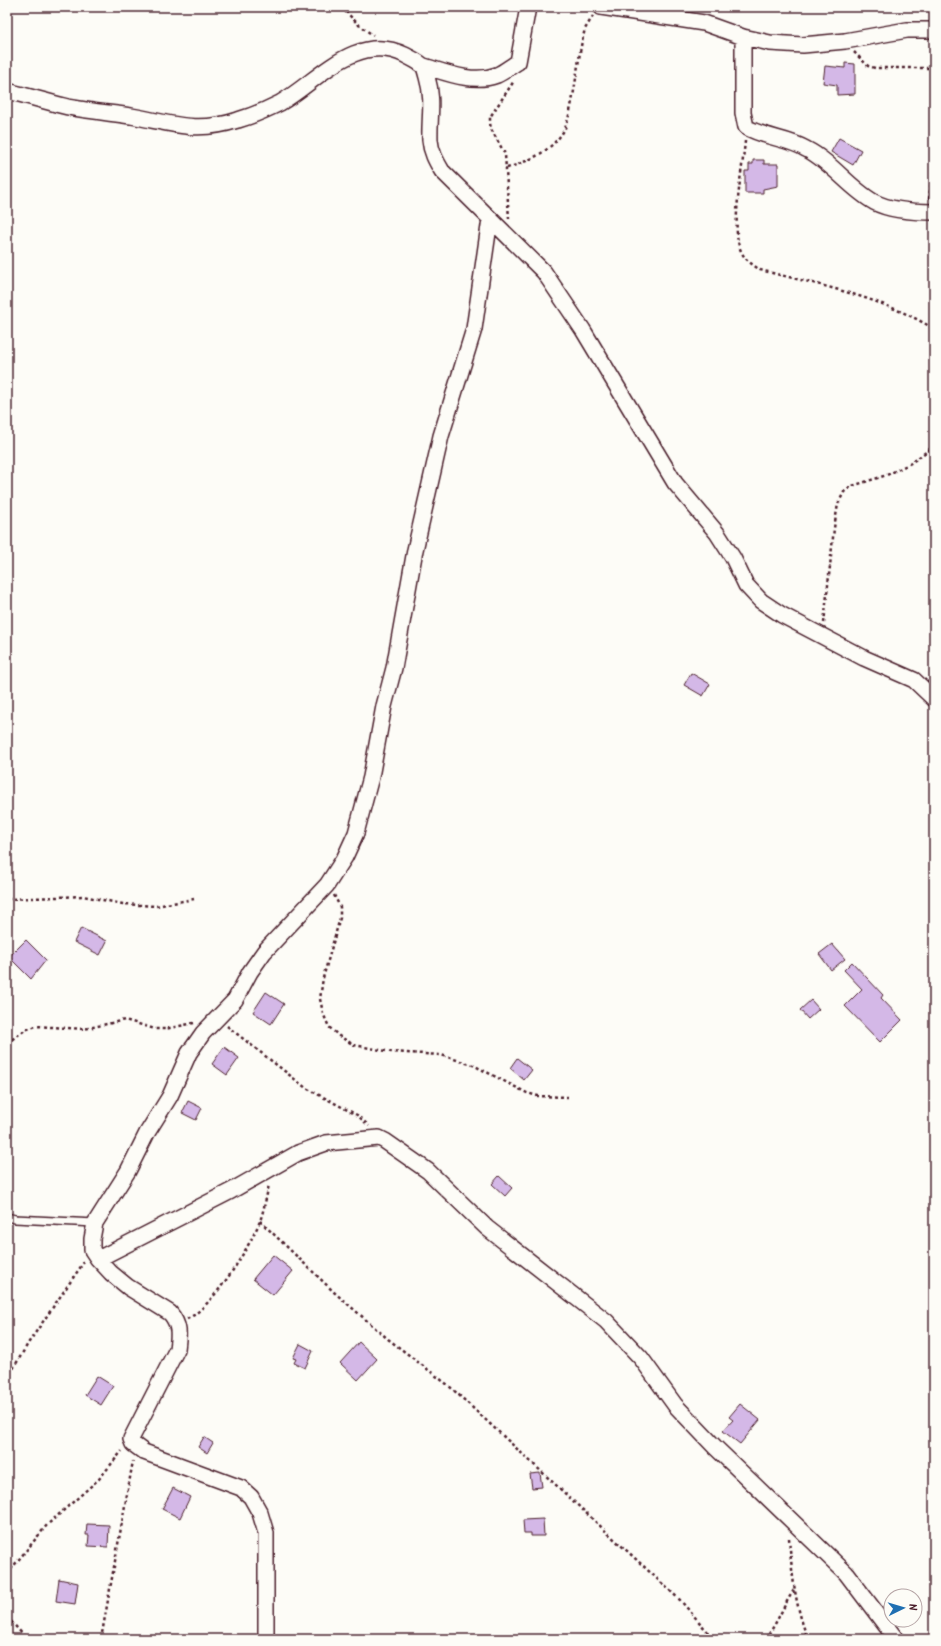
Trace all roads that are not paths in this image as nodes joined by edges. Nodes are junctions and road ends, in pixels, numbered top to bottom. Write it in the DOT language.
graph roads {
  1 [pos="528,7"];
  2 [pos="601,7"];
  3 [pos="934,30"];
  4 [pos="743,37"];
  5 [pos="424,66"];
  6 [pos="7,91"];
  7 [pos="931,212"];
  8 [pos="490,219"];
  9 [pos="934,699"];
  10 [pos="7,1217"];
  11 [pos="95,1223"];
  12 [pos="95,1255"];
  13 [pos="266,1639"];
  14 [pos="896,1639"];
  1 -- 5 [label="street"];
  2 -- 4 [label="street"];
  3 -- 4 [label="street"];
  4 -- 7 [label="street"];
  5 -- 6 [label="street"];
  5 -- 8 [label="street"];
  8 -- 9 [label="street"];
  8 -- 11 [label="street"];
  10 -- 11 [label="lane"];
  11 -- 12 [label="street"];
  12 -- 13 [label="street"];
  12 -- 14 [label="street"];
}
